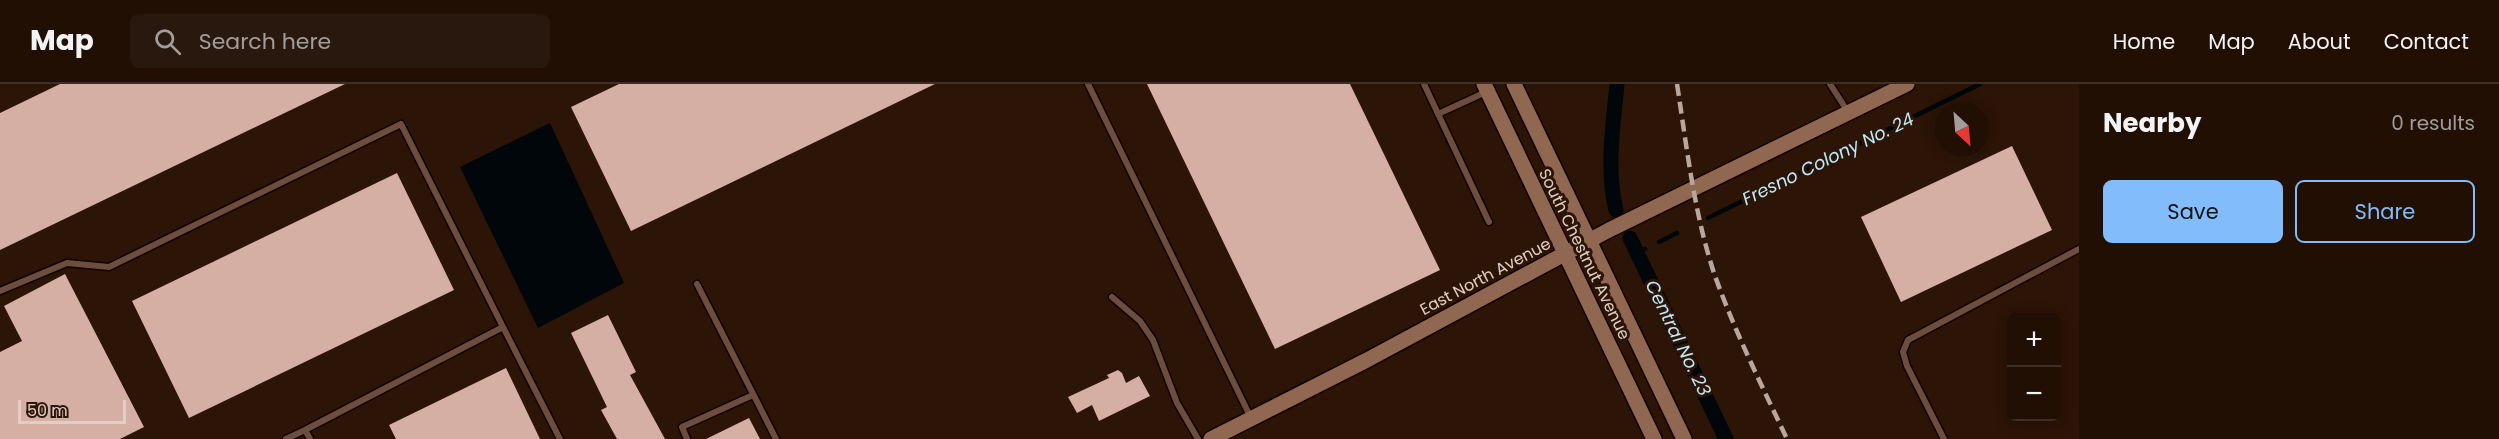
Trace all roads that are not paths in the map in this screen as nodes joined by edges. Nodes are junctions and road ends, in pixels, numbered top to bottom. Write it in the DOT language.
graph roads {
  1 [pos="1088,84"];
  2 [pos="1424,84"];
  3 [pos="1514,84"];
  4 [pos="1830,84"];
  5 [pos="1907,84"];
  6 [pos="1485,88"];
  7 [pos="1849,113"];
  8 [pos="1438,114"];
  9 [pos="1489,222"];
  10 [pos="1588,241"];
  11 [pos="2079,249"];
  12 [pos="1564,253"];
  13 [pos="697,284"];
  14 [pos="0,291"];
  15 [pos="1113,297"];
  16 [pos="504,327"];
  17 [pos="753,395"];
  18 [pos="1252,419"];
  19 [pos="305,430"];
  20 [pos="286,439"];
  21 [pos="310,439"];
  22 [pos="560,439"];
  23 [pos="687,439"];
  24 [pos="776,439"];
  25 [pos="1198,439"];
  26 [pos="1211,439"];
  27 [pos="1654,439"];
  28 [pos="1684,439"];
  29 [pos="1944,439"];
  1 -- 18 [label="lane"];
  2 -- 8 [label="lane"];
  3 -- 10 [label="street, South Chestnut Avenue"];
  4 -- 7 [label="lane"];
  5 -- 7 [label="street, East North Avenue"];
  6 -- 8 [label="lane"];
  6 -- 12 [label="street, South Chestnut Avenue"];
  7 -- 10 [label="street, East North Avenue"];
  8 -- 9 [label="lane"];
  10 -- 12 [label="street, East North Avenue"];
  10 -- 28 [label="street, South Chestnut Avenue"];
  11 -- 29 [label="lane"];
  12 -- 18 [label="street, East North Avenue"];
  12 -- 27 [label="street, South Chestnut Avenue"];
  13 -- 17 [label="lane"];
  14 -- 16 [label="lane"];
  15 -- 25 [label="lane"];
  16 -- 19 [label="lane"];
  16 -- 22 [label="lane"];
  17 -- 23 [label="lane"];
  17 -- 24 [label="lane"];
  18 -- 26 [label="street, East North Avenue"];
  19 -- 20 [label="lane"];
  19 -- 21 [label="lane"];
}
